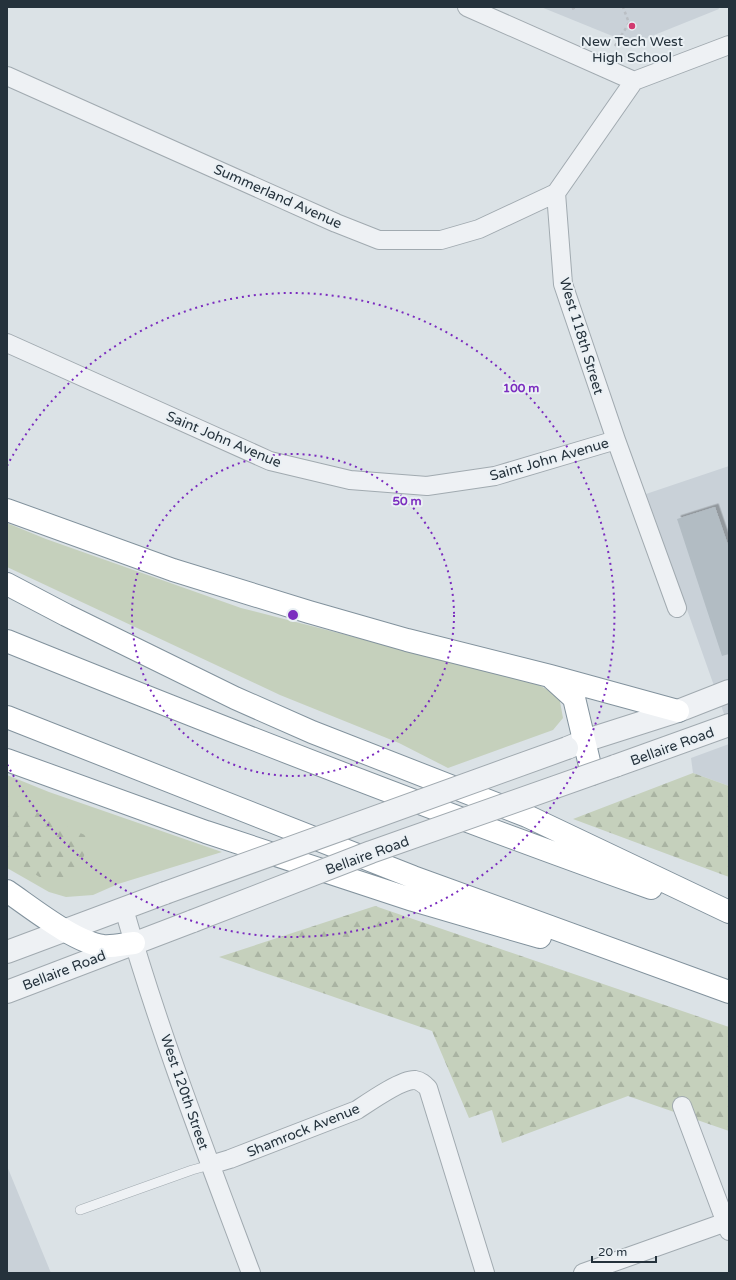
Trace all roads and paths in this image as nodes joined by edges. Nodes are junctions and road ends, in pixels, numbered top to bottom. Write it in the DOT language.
graph roads {
  1 [pos="467,7"];
  2 [pos="576,7"];
  3 [pos="623,7"];
  4 [pos="572,9"];
  5 [pos="729,45"];
  6 [pos="615,46"];
  7 [pos="7,76"];
  8 [pos="634,81"];
  9 [pos="556,193"];
  10 [pos="7,343"];
  11 [pos="616,440"];
  12 [pos="7,510"];
  13 [pos="7,584"];
  14 [pos="677,608"];
  15 [pos="7,641"];
  16 [pos="550,676"];
  17 [pos="729,691"];
  18 [pos="678,711"];
  19 [pos="7,717"];
  20 [pos="729,725"];
  21 [pos="575,744"];
  22 [pos="7,760"];
  23 [pos="592,774"];
  24 [pos="7,891"];
  25 [pos="124,909"];
  26 [pos="729,912"];
  27 [pos="729,916"];
  28 [pos="65,930"];
  29 [pos="134,944"];
  30 [pos="7,952"];
  31 [pos="707,984"];
  32 [pos="7,992"];
  33 [pos="729,992"];
  34 [pos="682,1106"];
  35 [pos="210,1165"];
  36 [pos="80,1210"];
  37 [pos="728,1225"];
  38 [pos="251,1273"];
  39 [pos="485,1273"];
  40 [pos="583,1273"];
  1 -- 8 [label="street"];
  2 -- 4 [label="path"];
  3 -- 6 [label="path"];
  5 -- 8 [label="street"];
  7 -- 9 [label="street, Summerland Avenue"];
  8 -- 9 [label="street"];
  9 -- 11 [label="street, West 118th Street"];
  10 -- 11 [label="street, Saint John Avenue"];
  11 -- 14 [label="street, West 118th Street"];
  12 -- 16 [label="highway"];
  13 -- 26 [label="highway"];
  15 -- 27 [label="highway"];
  16 -- 18 [label="highway"];
  16 -- 21 [label="highway"];
  17 -- 18 [label="street"];
  18 -- 21 [label="street"];
  19 -- 31 [label="highway"];
  20 -- 23 [label="street, Bellaire Road, bridge"];
  21 -- 23 [label="highway"];
  21 -- 25 [label="street, bridge"];
  22 -- 31 [label="highway"];
  23 -- 29 [label="street, Bellaire Road, bridge"];
  24 -- 28 [label="highway"];
  25 -- 28 [label="street"];
  25 -- 29 [label="street, West 120th Street"];
  28 -- 29 [label="highway"];
  28 -- 30 [label="street"];
  29 -- 32 [label="street, Bellaire Road"];
  29 -- 35 [label="street, West 120th Street"];
  31 -- 33 [label="highway"];
  34 -- 37 [label="street"];
  35 -- 36 [label="lane, Shamrock Avenue"];
  35 -- 38 [label="street, West 120th Street"];
  35 -- 39 [label="street, Shamrock Avenue"];
  37 -- 40 [label="street"];
}
